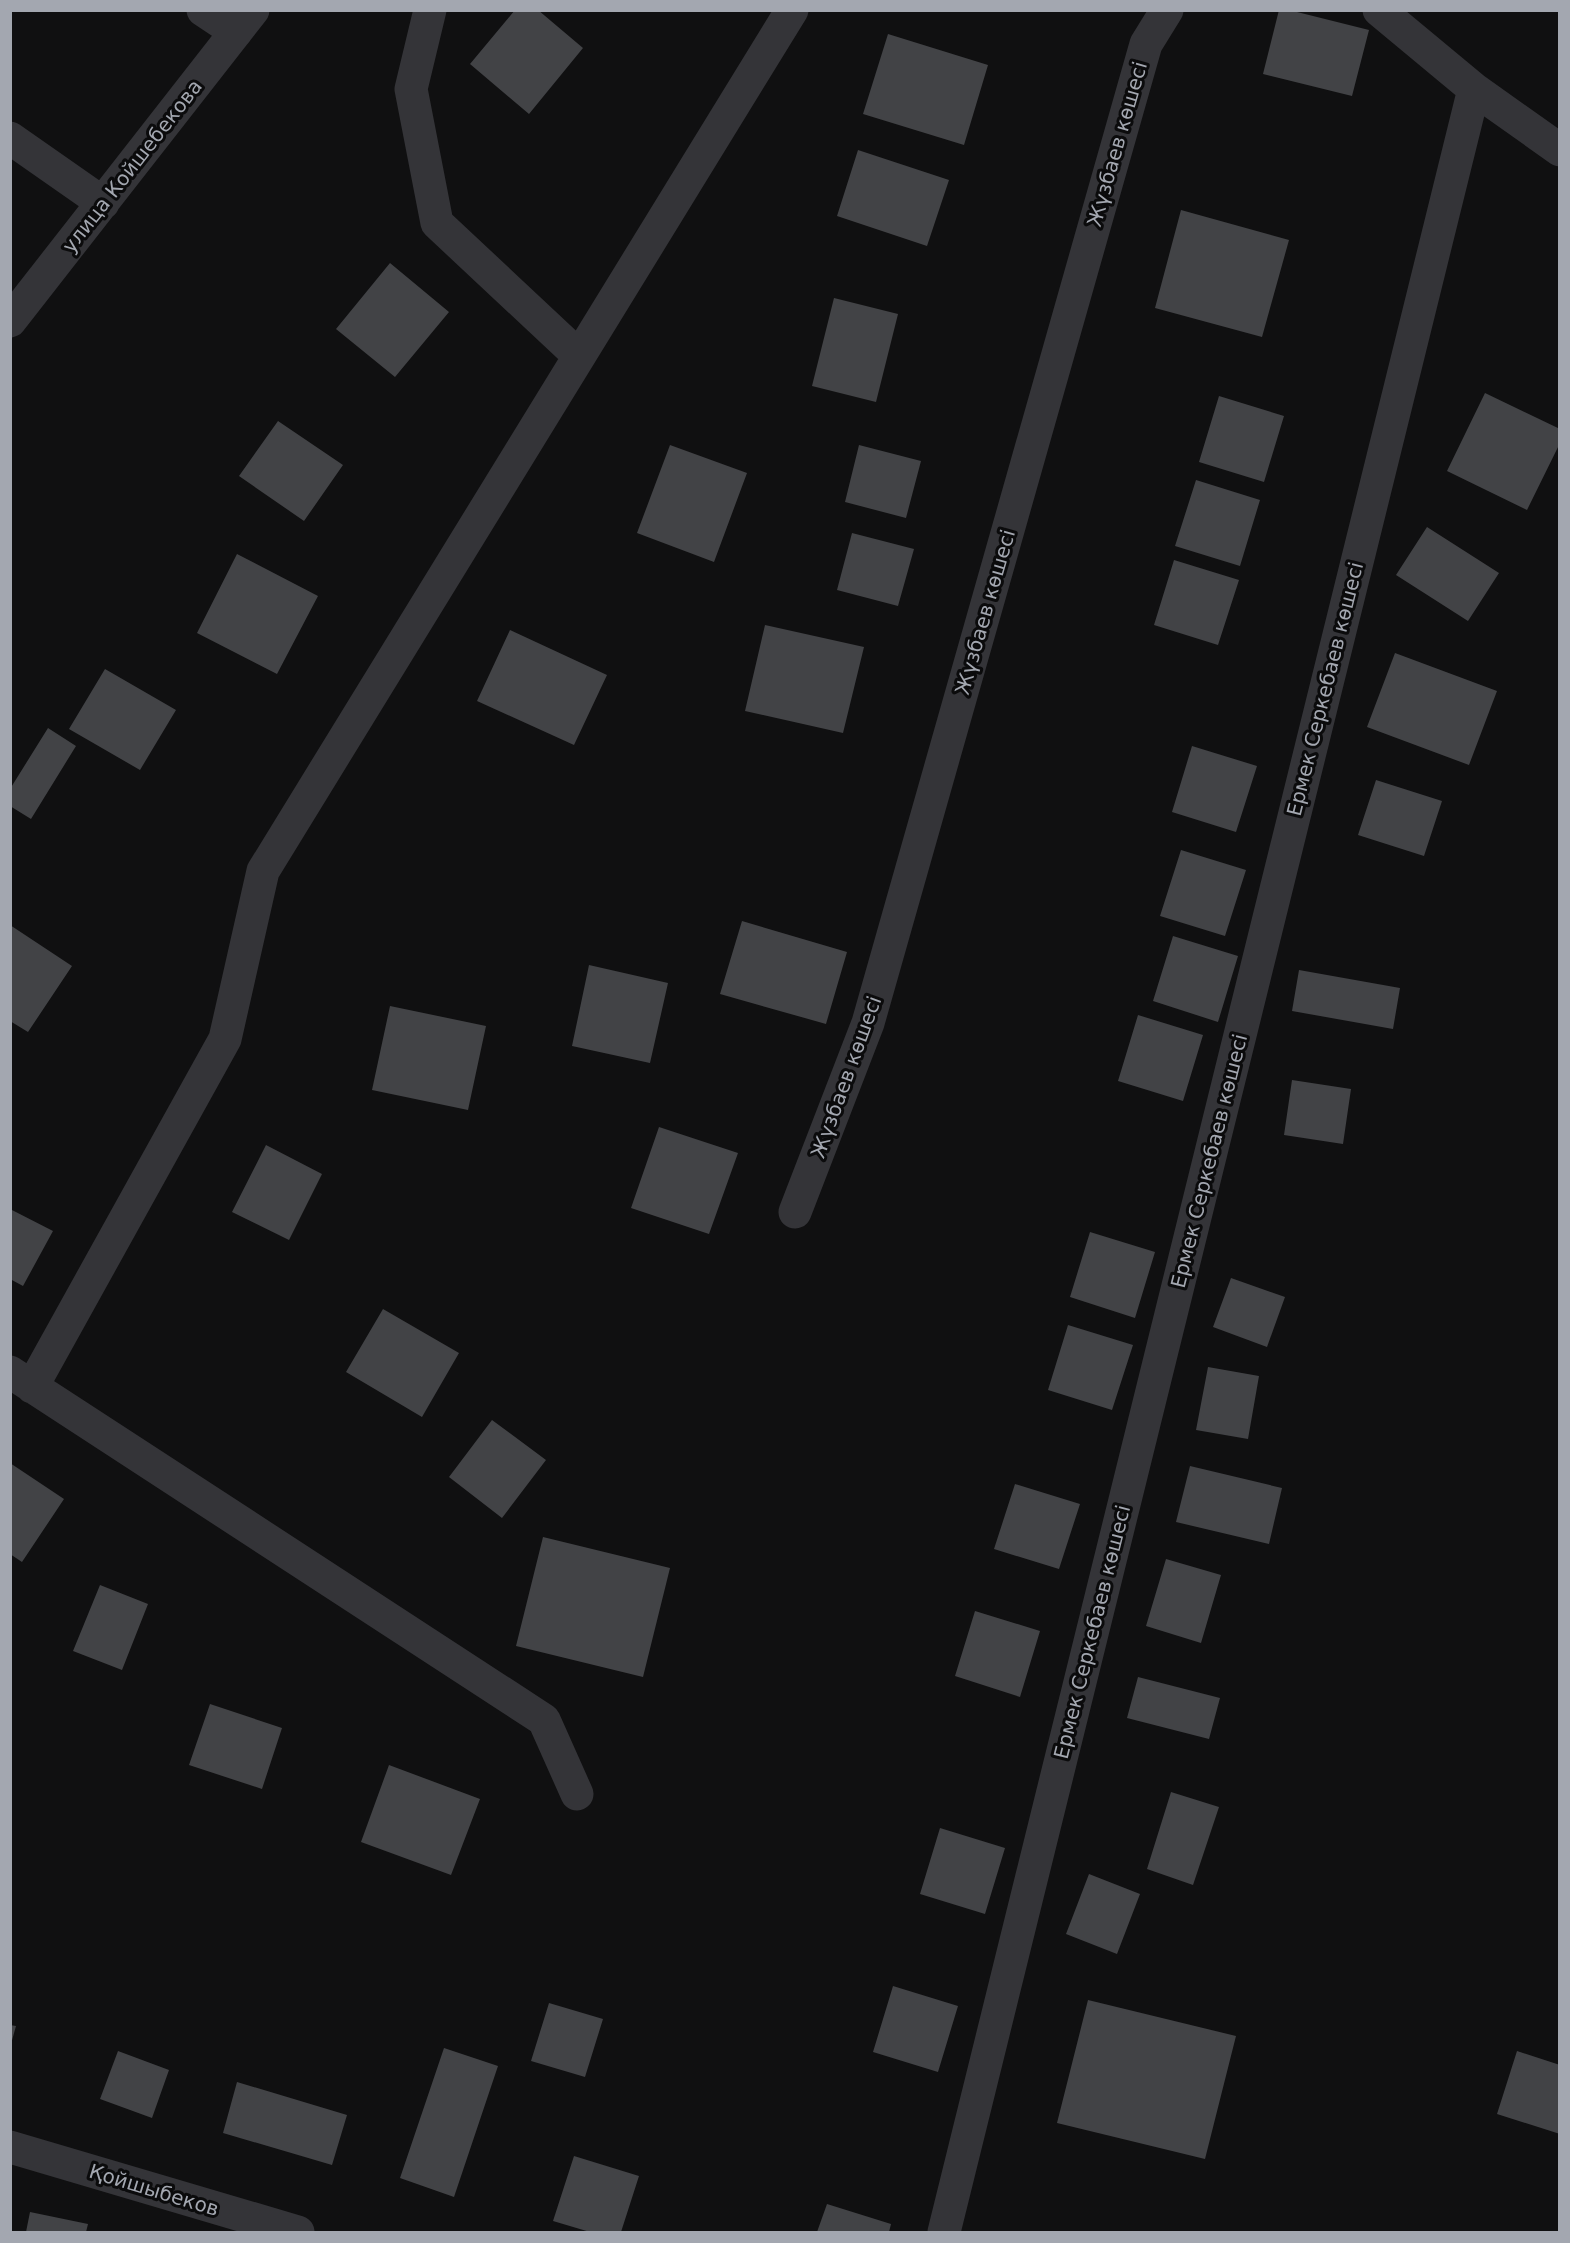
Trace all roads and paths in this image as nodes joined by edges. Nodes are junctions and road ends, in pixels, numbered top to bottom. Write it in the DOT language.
graph roads {
  1 [pos="203,10"];
  2 [pos="430,10"];
  3 [pos="792,10"];
  4 [pos="1167,10"];
  5 [pos="1379,10"];
  6 [pos="245,21"];
  7 [pos="1474,88"];
  8 [pos="10,138"];
  9 [pos="1560,150"];
  10 [pos="103,203"];
  11 [pos="10,321"];
  12 [pos="579,356"];
  13 [pos="795,1212"];
  14 [pos="21,1380"];
  15 [pos="577,1794"];
  16 [pos="10,2147"];
  17 [pos="298,2232"];
  18 [pos="944,2232"];
  1 -- 6 [label="street"];
  2 -- 12 [label="street"];
  3 -- 12 [label="street"];
  4 -- 13 [label="street, Жүзбаев көшесі"];
  5 -- 7 [label="street"];
  6 -- 10 [label="street, улица Койшебекова"];
  7 -- 9 [label="street"];
  7 -- 18 [label="street, Ермек Серкебаев көшесі"];
  8 -- 10 [label="street"];
  10 -- 11 [label="street, улица Койшебекова"];
  12 -- 14 [label="street"];
  14 -- 15 [label="street"];
  16 -- 17 [label="street, Қойшыбеков"];
}
